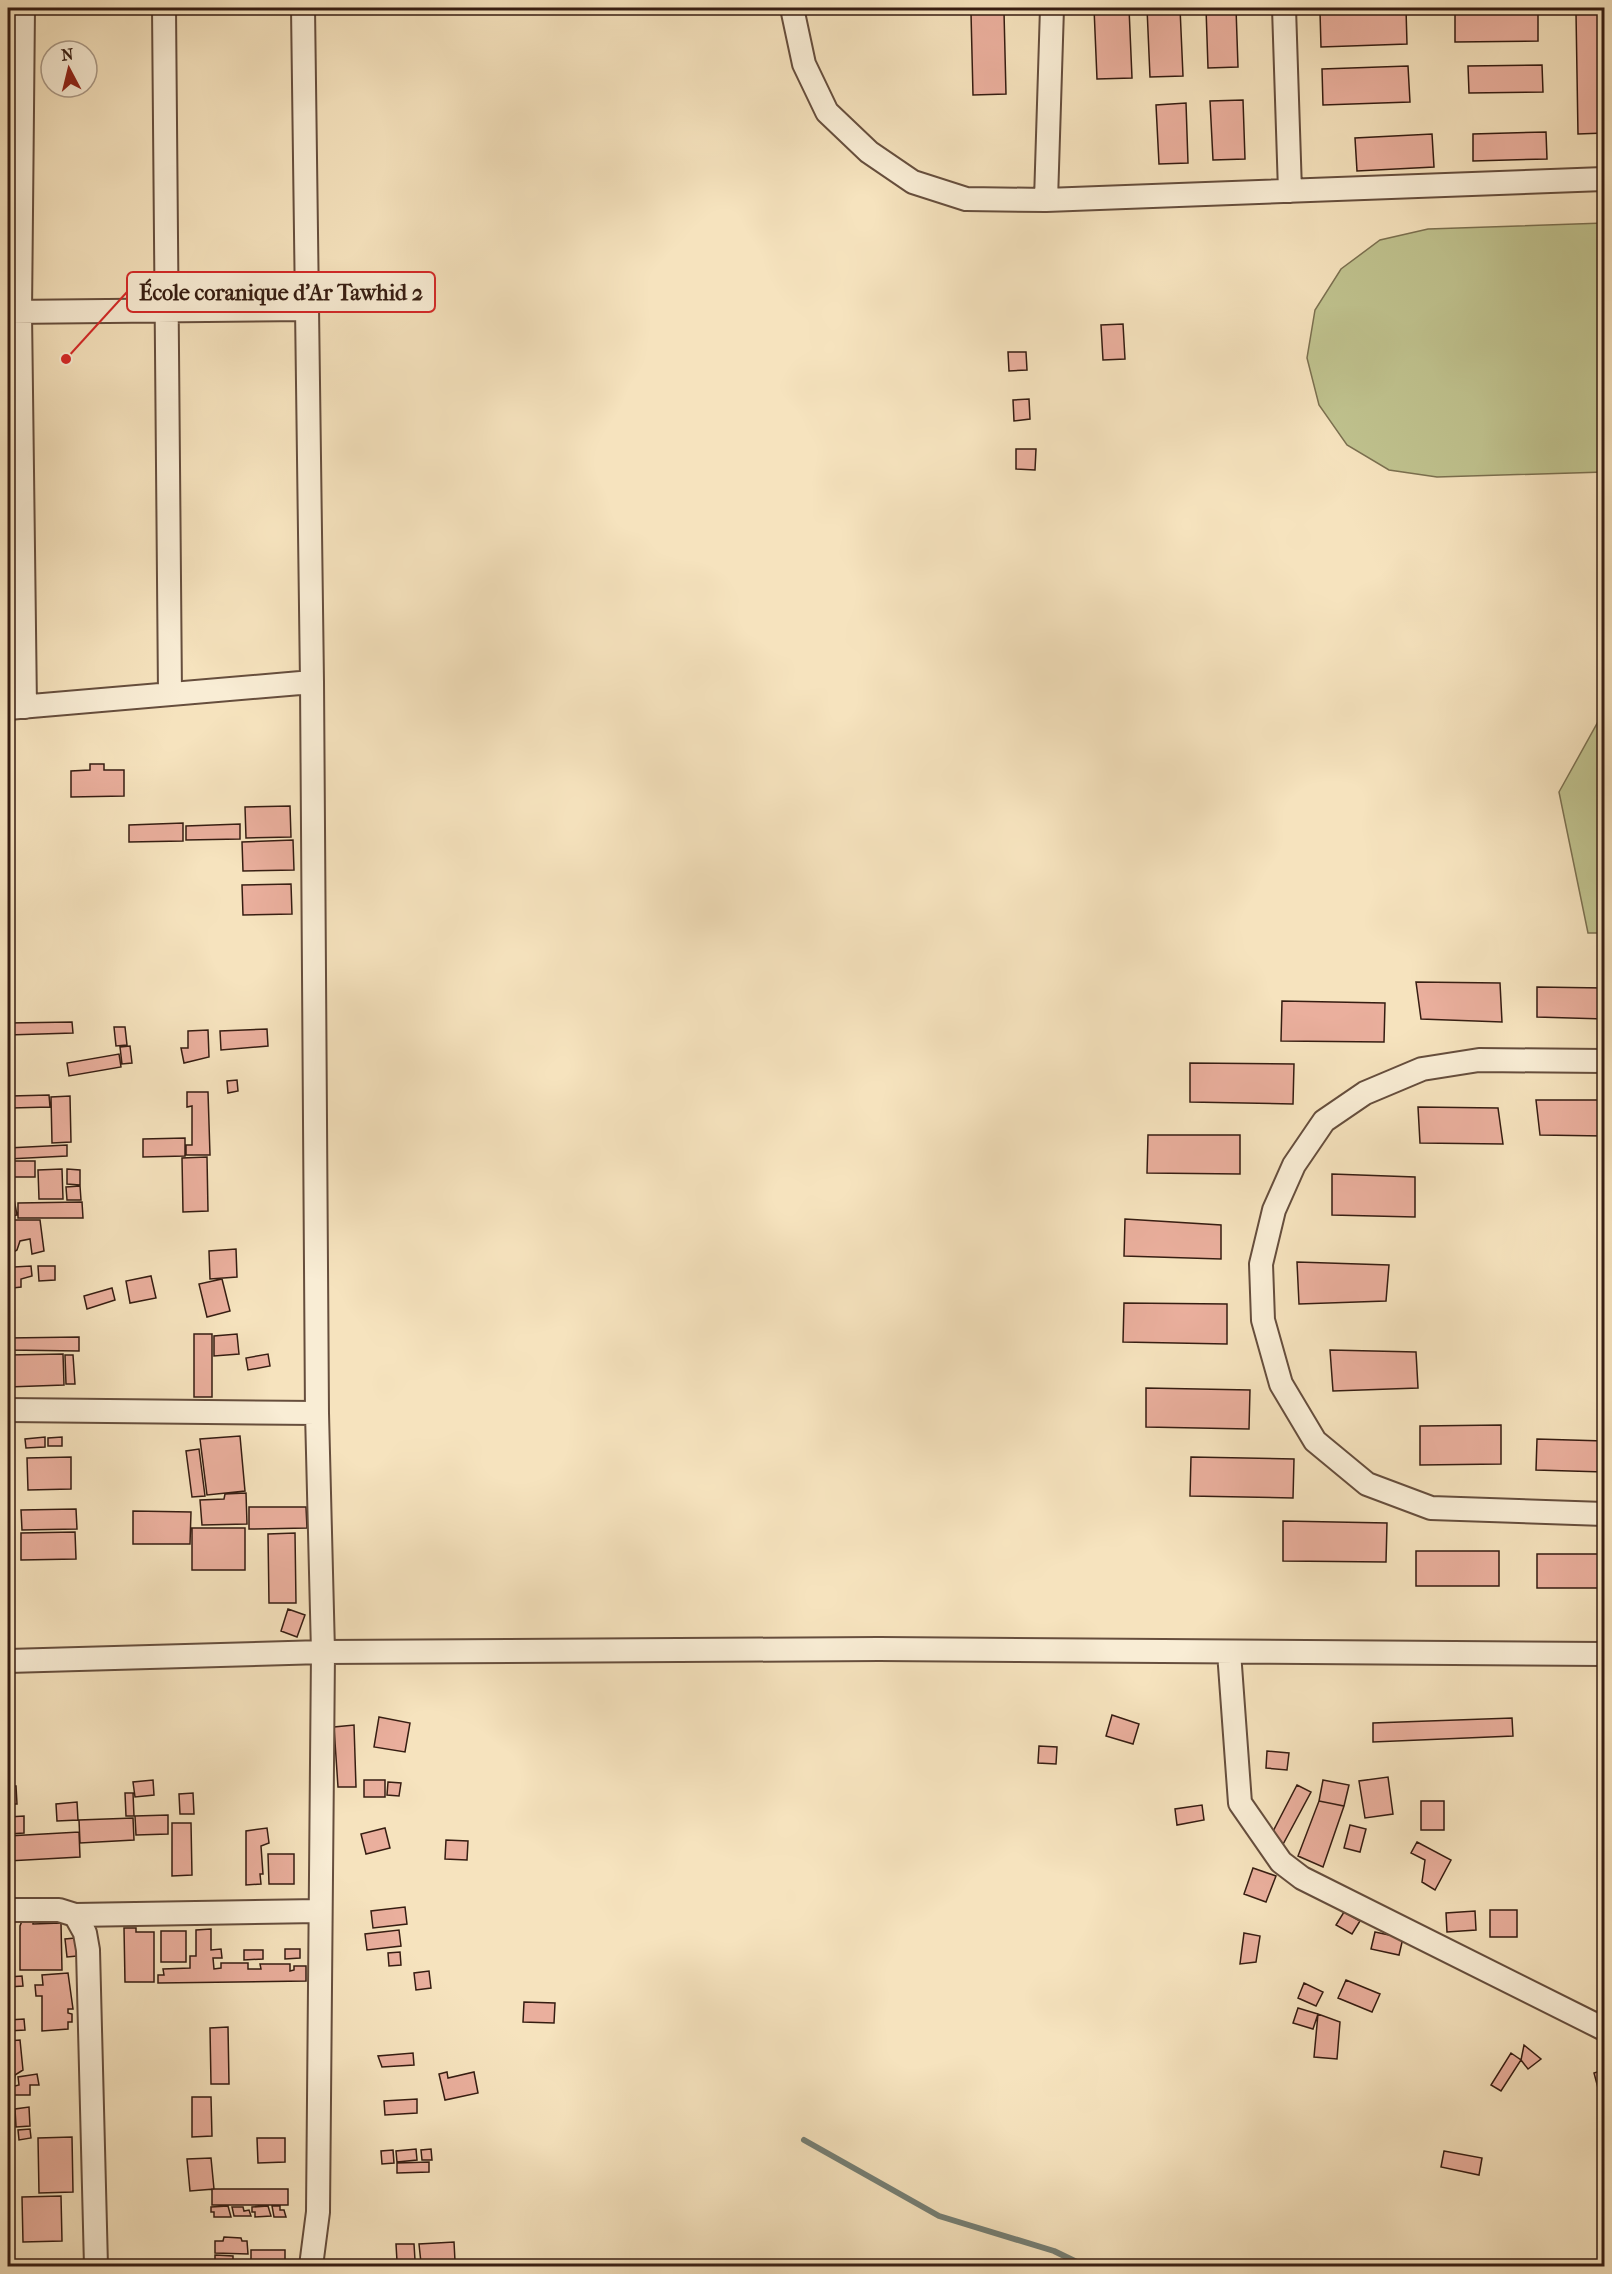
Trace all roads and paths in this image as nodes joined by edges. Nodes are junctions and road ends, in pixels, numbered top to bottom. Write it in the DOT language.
graph roads {
  1 [pos="23,8"];
  2 [pos="164,8"];
  3 [pos="303,8"];
  4 [pos="792,8"];
  5 [pos="1052,8"];
  6 [pos="1284,8"];
  7 [pos="1605,179"];
  8 [pos="1290,191"];
  9 [pos="1046,200"];
  10 [pos="307,309"];
  11 [pos="167,311"];
  12 [pos="14,312"];
  13 [pos="312,682"];
  14 [pos="171,693"];
  15 [pos="16,707"];
  16 [pos="1605,1061"];
  17 [pos="8,1410"];
  18 [pos="316,1413"];
  19 [pos="1605,1514"];
  20 [pos="323,1652"];
  21 [pos="1229,1652"];
  22 [pos="1605,1654"];
  23 [pos="8,1661"];
  24 [pos="8,1910"];
  25 [pos="319,1911"];
  26 [pos="75,1915"];
  27 [pos="1605,2029"];
  28 [pos="96,2266"];
  29 [pos="311,2266"];
  1 -- 12 [label="street"];
  2 -- 11 [label="street"];
  3 -- 10 [label="street"];
  4 -- 9 [label="street"];
  5 -- 9 [label="street"];
  6 -- 8 [label="street"];
  7 -- 8 [label="street"];
  8 -- 9 [label="street"];
  10 -- 11 [label="street"];
  10 -- 13 [label="street"];
  11 -- 12 [label="street"];
  11 -- 14 [label="street"];
  12 -- 15 [label="street"];
  13 -- 14 [label="street"];
  13 -- 18 [label="street"];
  14 -- 15 [label="street"];
  16 -- 19 [label="street"];
  17 -- 18 [label="street"];
  18 -- 20 [label="street"];
  20 -- 21 [label="street"];
  20 -- 23 [label="street"];
  20 -- 25 [label="street"];
  21 -- 22 [label="street"];
  21 -- 27 [label="street"];
  24 -- 26 [label="street"];
  25 -- 26 [label="street"];
  25 -- 29 [label="street"];
  26 -- 28 [label="street"];
}
